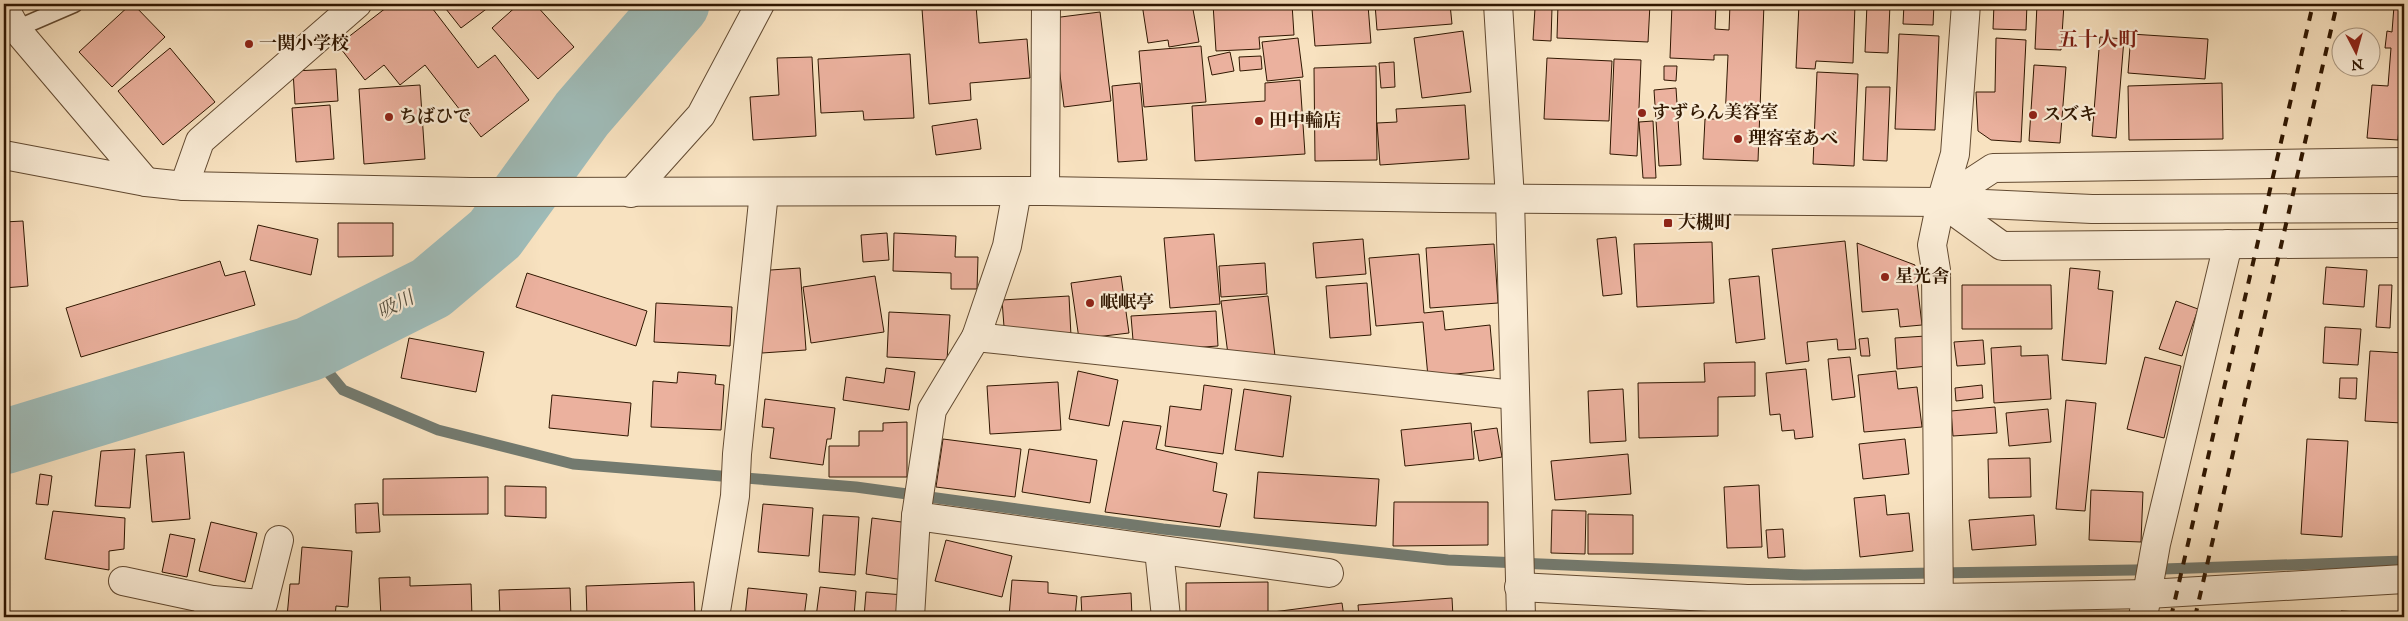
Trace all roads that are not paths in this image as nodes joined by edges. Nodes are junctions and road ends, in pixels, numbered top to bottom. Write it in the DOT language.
graph roads {
  1 [pos="74,4"];
  2 [pos="357,4"];
  3 [pos="760,4"];
  4 [pos="1046,4"];
  5 [pos="1498,4"];
  6 [pos="1966,4"];
  7 [pos="10,18"];
  8 [pos="4,155"];
  9 [pos="2404,162"];
  10 [pos="146,182"];
  11 [pos="184,186"];
  12 [pos="1017,191"];
  13 [pos="1045,191"];
  14 [pos="764,192"];
  15 [pos="631,193"];
  16 [pos="1510,199"];
  17 [pos="1941,202"];
  18 [pos="2404,208"];
  19 [pos="2228,244"];
  20 [pos="2404,244"];
  21 [pos="976,337"];
  22 [pos="1514,395"];
  23 [pos="916,516"];
  24 [pos="279,540"];
  25 [pos="1159,550"];
  26 [pos="1329,574"];
  27 [pos="2404,579"];
  28 [pos="123,581"];
  29 [pos="1519,587"];
  30 [pos="2145,606"];
  31 [pos="1939,608"];
  32 [pos="209,609"];
  33 [pos="715,617"];
  34 [pos="910,617"];
  35 [pos="1166,617"];
  36 [pos="1520,617"];
  1 -- 7 [label="lane"];
  2 -- 11 [label="street"];
  3 -- 15 [label="street"];
  4 -- 13 [label="street"];
  5 -- 16 [label="street"];
  6 -- 17 [label="street"];
  7 -- 10 [label="street"];
  8 -- 10 [label="street"];
  9 -- 17 [label="street"];
  10 -- 11 [label="street"];
  11 -- 15 [label="street"];
  12 -- 13 [label="street"];
  12 -- 14 [label="street"];
  12 -- 21 [label="street"];
  13 -- 16 [label="street"];
  14 -- 15 [label="street"];
  14 -- 33 [label="street"];
  16 -- 17 [label="street"];
  16 -- 22 [label="street"];
  17 -- 18 [label="street"];
  17 -- 19 [label="street"];
  17 -- 31 [label="street"];
  19 -- 20 [label="street"];
  19 -- 30 [label="street"];
  21 -- 22 [label="street"];
  21 -- 23 [label="street"];
  22 -- 29 [label="street"];
  23 -- 25 [label="street"];
  23 -- 34 [label="street"];
  24 -- 32 [label="street"];
  25 -- 26 [label="street"];
  25 -- 35 [label="street"];
  27 -- 30 [label="street"];
  28 -- 32 [label="street"];
  29 -- 31 [label="street"];
  29 -- 36 [label="street"];
  30 -- 31 [label="street"];
}
